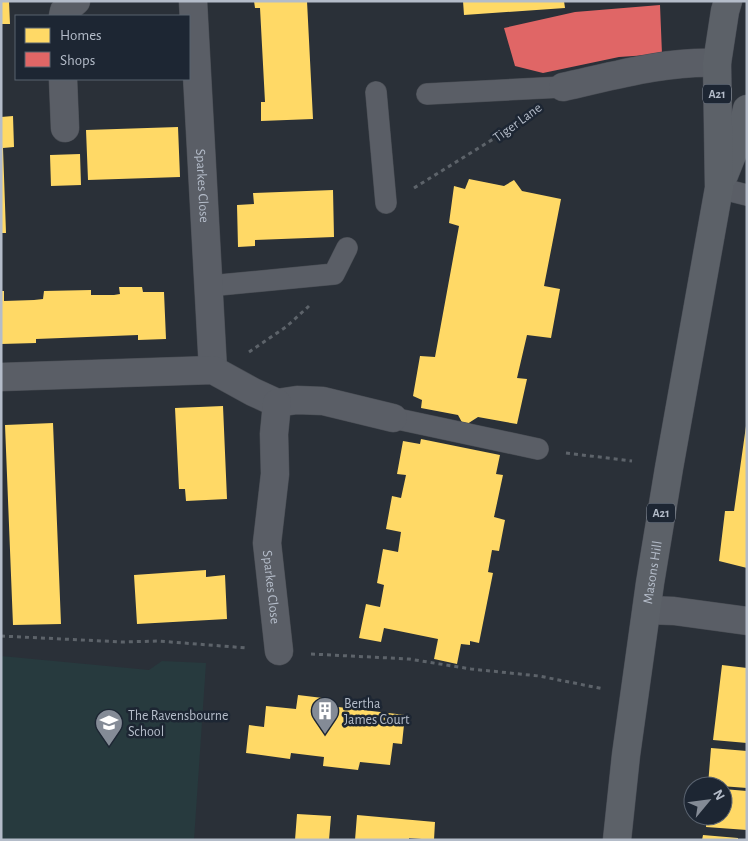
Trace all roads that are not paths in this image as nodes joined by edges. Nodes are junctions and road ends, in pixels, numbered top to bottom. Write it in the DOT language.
graph roads {
  1 [pos="76,1"];
  2 [pos="193,1"];
  3 [pos="728,1"];
  4 [pos="63,15"];
  5 [pos="717,62"];
  6 [pos="63,80"];
  7 [pos="563,88"];
  8 [pos="376,92"];
  9 [pos="427,94"];
  10 [pos="747,109"];
  11 [pos="65,128"];
  12 [pos="719,188"];
  13 [pos="747,195"];
  14 [pos="386,204"];
  15 [pos="347,248"];
  16 [pos="209,286"];
  17 [pos="212,370"];
  18 [pos="1,377"];
  19 [pos="277,403"];
  20 [pos="393,418"];
  21 [pos="538,450"];
  22 [pos="647,610"];
  23 [pos="747,622"];
  24 [pos="279,651"];
  25 [pos="617,840"];
  1 -- 4 [label="street"];
  2 -- 16 [label="street, Sparkes Close"];
  3 -- 5 [label="main road, Masons Hill / A21"];
  5 -- 7 [label="street"];
  5 -- 12 [label="main road, Masons Hill / A21"];
  6 -- 11 [label="street"];
  7 -- 9 [label="lane"];
  8 -- 14 [label="lane"];
  10 -- 12 [label="main road, Masons Hill / A21"];
  12 -- 13 [label="lane"];
  12 -- 22 [label="main road, Masons Hill / A21"];
  15 -- 16 [label="lane"];
  16 -- 17 [label="street, Sparkes Close"];
  17 -- 18 [label="street"];
  17 -- 19 [label="street"];
  19 -- 20 [label="street"];
  19 -- 24 [label="street, Sparkes Close"];
  20 -- 21 [label="lane"];
  22 -- 23 [label="street"];
  22 -- 25 [label="main road, Masons Hill / A21"];
}
